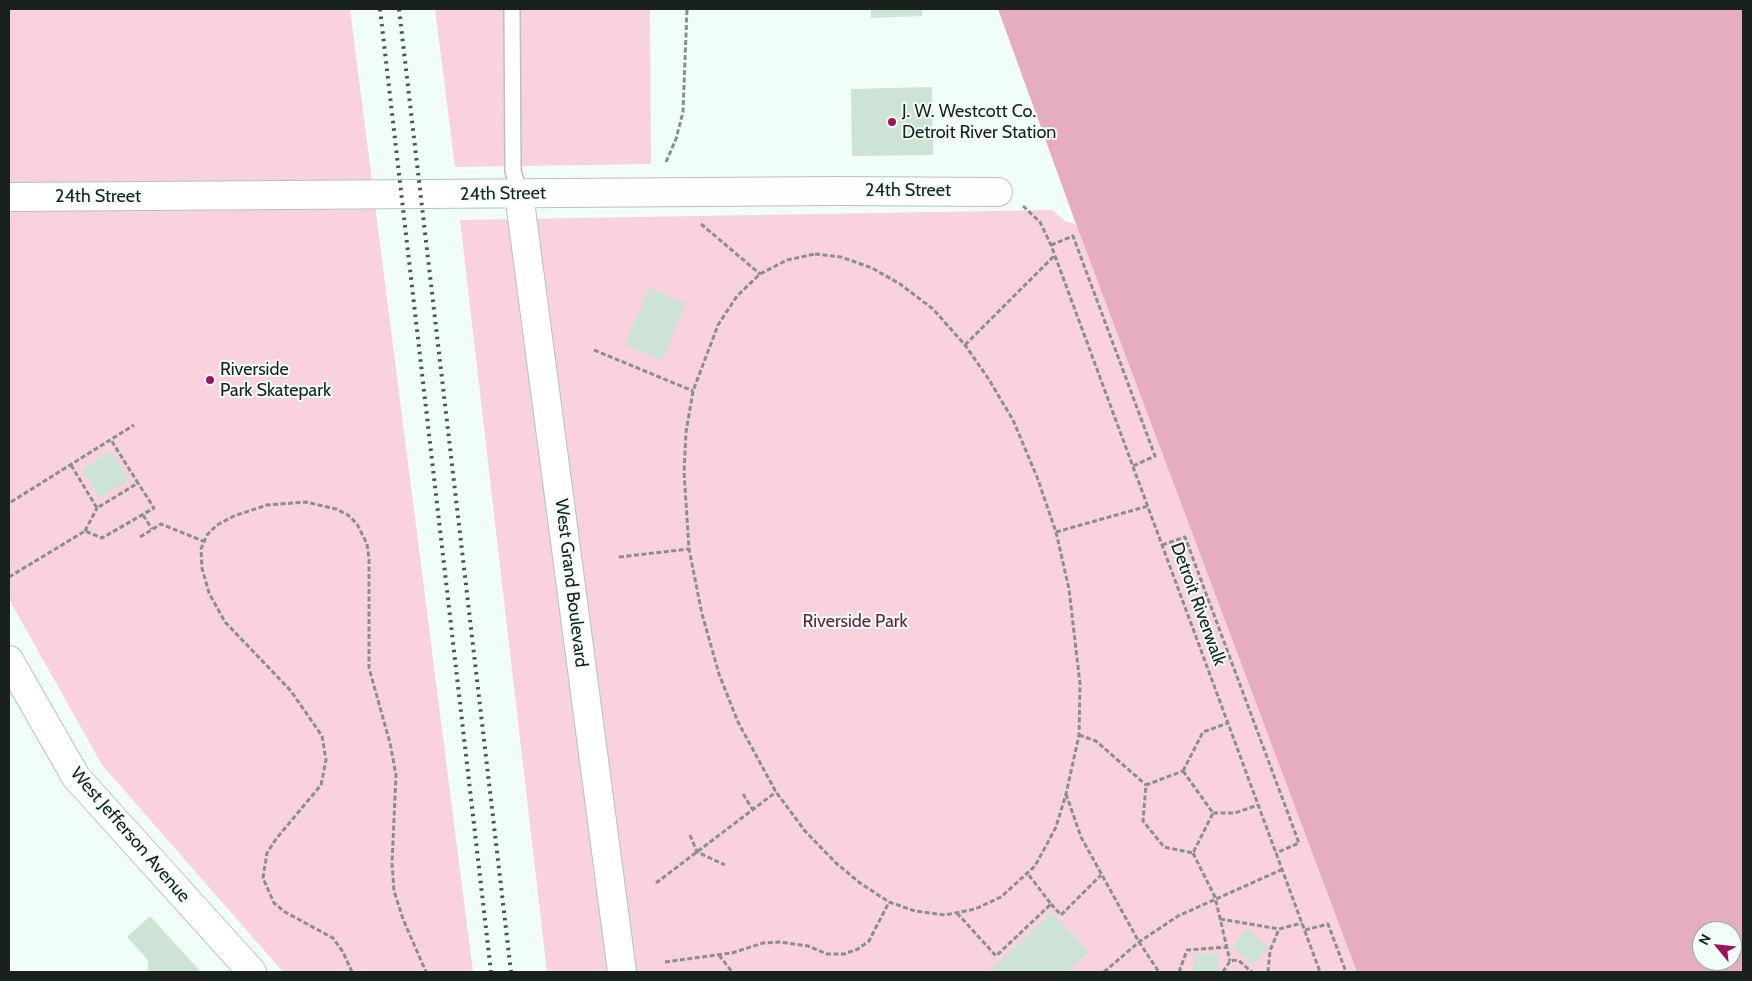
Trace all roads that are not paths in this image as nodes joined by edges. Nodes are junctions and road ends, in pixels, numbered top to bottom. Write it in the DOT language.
graph roads {
  1 [pos="512,9"];
  2 [pos="998,192"];
  3 [pos="520,194"];
  4 [pos="9,197"];
  5 [pos="9,660"];
  6 [pos="252,972"];
  7 [pos="622,972"];
  1 -- 3 [label="lane"];
  2 -- 3 [label="street, 24th Street"];
  3 -- 4 [label="street, 24th Street"];
  3 -- 7 [label="street, West Grand Boulevard"];
  5 -- 6 [label="street, West Jefferson Avenue"];
}
